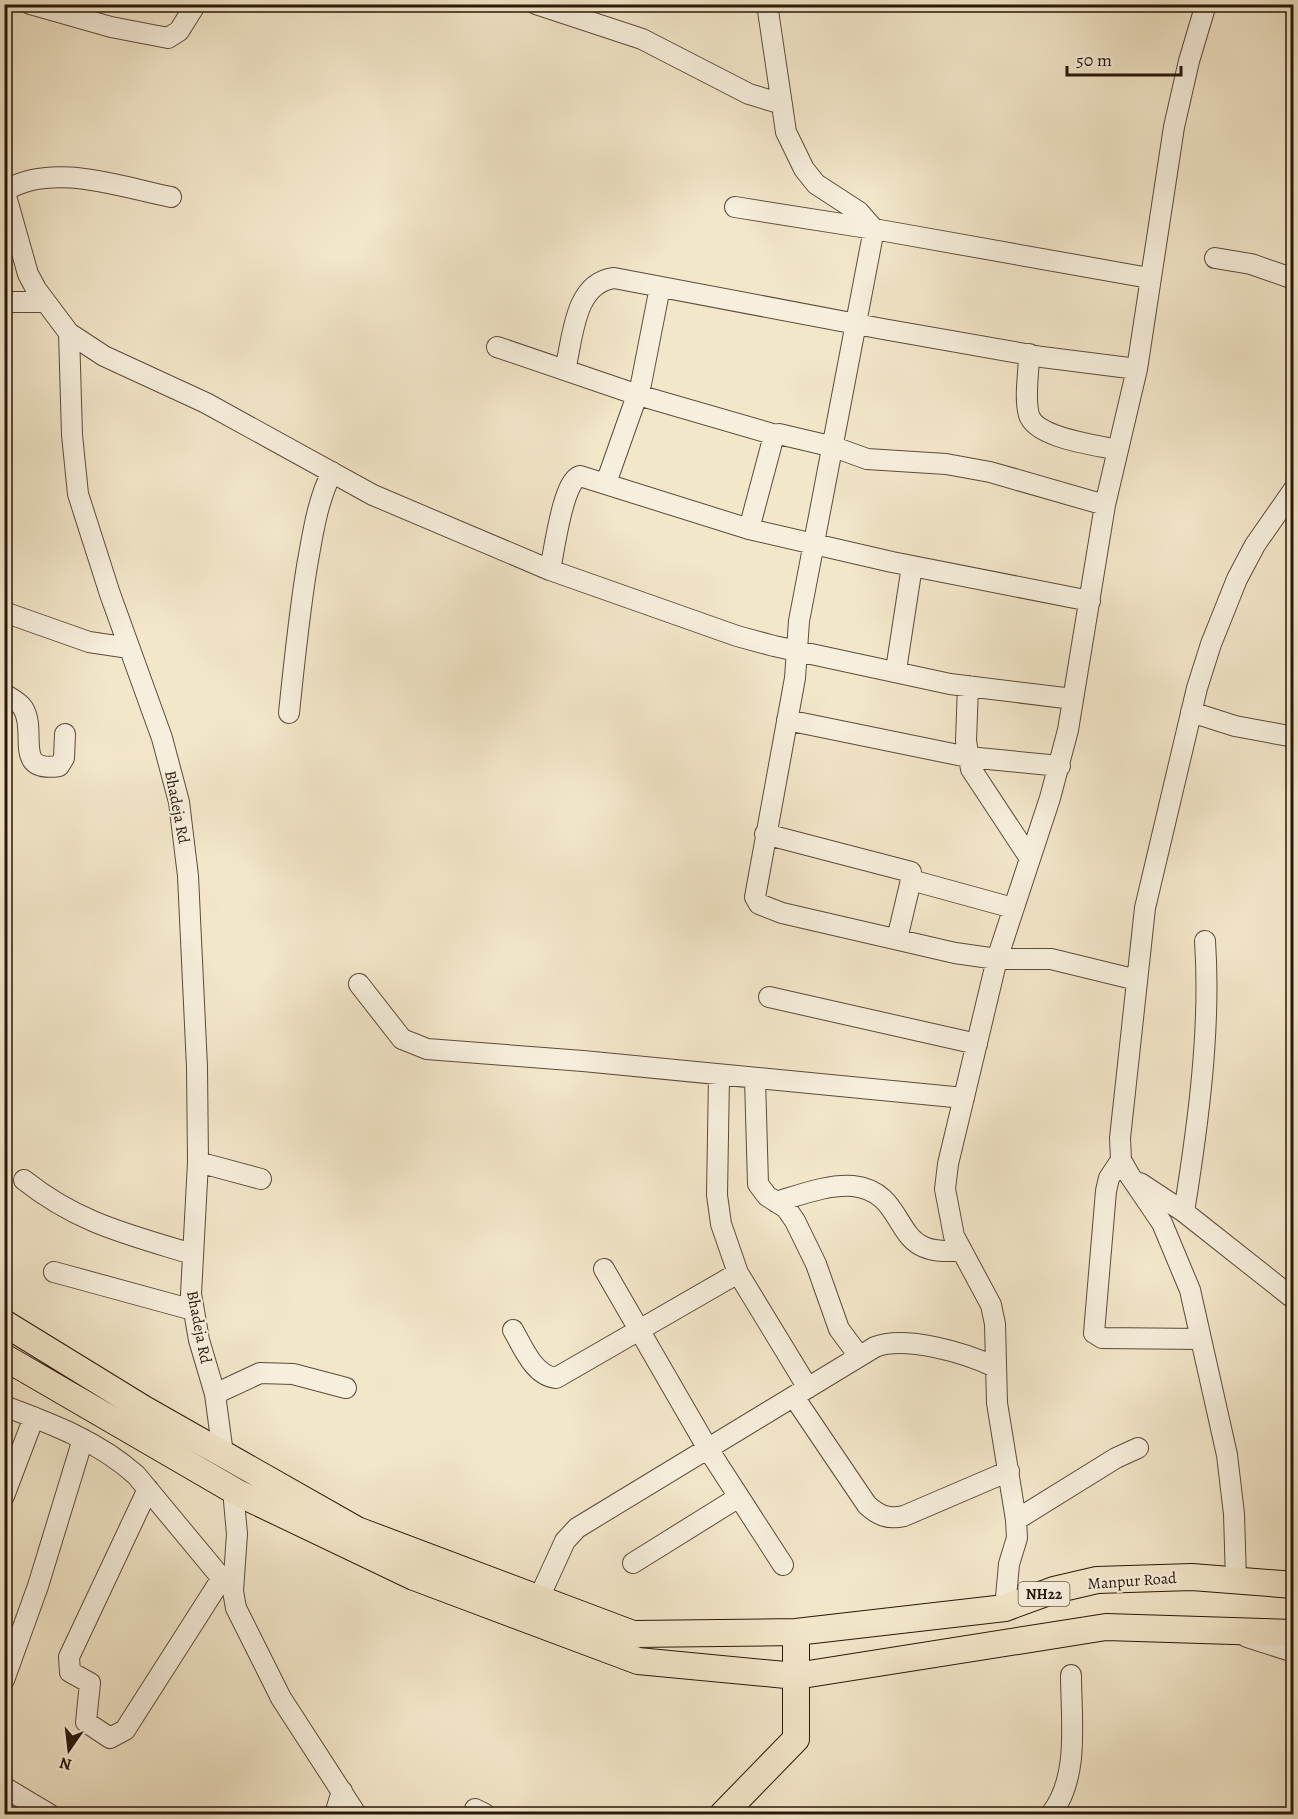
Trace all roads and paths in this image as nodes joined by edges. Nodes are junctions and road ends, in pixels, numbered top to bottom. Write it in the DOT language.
graph roads {
  1 [pos="30,4"];
  2 [pos="195,4"];
  3 [pos="536,4"];
  4 [pos="767,4"];
  5 [pos="1206,4"];
  6 [pos="782,105"];
  7 [pos="5,190"];
  8 [pos="171,197"];
  9 [pos="735,207"];
  10 [pos="874,229"];
  11 [pos="1215,258"];
  12 [pos="1149,278"];
  13 [pos="1293,279"];
  14 [pos="660,286"];
  15 [pos="4,302"];
  16 [pos="45,302"];
  17 [pos="857,325"];
  18 [pos="69,333"];
  19 [pos="497,347"];
  20 [pos="1029,354"];
  21 [pos="1137,369"];
  22 [pos="565,370"];
  23 [pos="638,394"];
  24 [pos="776,435"];
  25 [pos="834,447"];
  26 [pos="1118,450"];
  27 [pos="332,472"];
  28 [pos="606,483"];
  29 [pos="1293,489"];
  30 [pos="1105,505"];
  31 [pos="749,529"];
  32 [pos="815,544"];
  33 [pos="912,566"];
  34 [pos="550,570"];
  35 [pos="1090,601"];
  36 [pos="4,612"];
  37 [pos="129,648"];
  38 [pos="798,651"];
  39 [pos="896,670"];
  40 [pos="968,686"];
  41 [pos="4,694"];
  42 [pos="1073,699"];
  43 [pos="1191,712"];
  44 [pos="289,713"];
  45 [pos="787,720"];
  46 [pos="65,734"];
  47 [pos="1293,737"];
  48 [pos="968,757"];
  49 [pos="1060,766"];
  50 [pos="765,834"];
  51 [pos="1029,857"];
  52 [pos="911,880"];
  53 [pos="1014,908"];
  54 [pos="897,939"];
  55 [pos="1205,941"];
  56 [pos="997,959"];
  57 [pos="1137,980"];
  58 [pos="360,984"];
  59 [pos="769,997"];
  60 [pos="977,1044"];
  61 [pos="719,1076"];
  62 [pos="755,1079"];
  63 [pos="964,1098"];
  64 [pos="198,1162"];
  65 [pos="1125,1168"];
  66 [pos="24,1179"];
  67 [pos="261,1179"];
  68 [pos="776,1202"];
  69 [pos="1185,1212"];
  70 [pos="960,1251"];
  71 [pos="192,1254"];
  72 [pos="604,1269"];
  73 [pos="54,1272"];
  74 [pos="738,1273"];
  75 [pos="1293,1296"];
  76 [pos="194,1310"];
  77 [pos="4,1323"];
  78 [pos="513,1330"];
  79 [pos="640,1331"];
  80 [pos="1201,1339"];
  81 [pos="860,1356"];
  82 [pos="4,1357"];
  83 [pos="995,1367"];
  84 [pos="345,1388"];
  85 [pos="801,1393"];
  86 [pos="214,1394"];
  87 [pos="4,1406"];
  88 [pos="34,1417"];
  89 [pos="83,1438"];
  90 [pos="708,1449"];
  91 [pos="1138,1449"];
  92 [pos="223,1454"];
  93 [pos="1010,1471"];
  94 [pos="148,1489"];
  95 [pos="233,1490"];
  96 [pos="4,1496"];
  97 [pos="739,1497"];
  98 [pos="1016,1520"];
  99 [pos="633,1563"];
  100 [pos="783,1565"];
  101 [pos="1236,1580"];
  102 [pos="228,1585"];
  103 [pos="1293,1585"];
  104 [pos="538,1600"];
  105 [pos="1005,1608"];
  106 [pos="1227,1631"];
  107 [pos="795,1632"];
  108 [pos="1293,1633"];
  109 [pos="1293,1652"];
  110 [pos="1071,1675"];
  111 [pos="796,1676"];
  112 [pos="4,1680"];
  113 [pos="4,1787"];
  114 [pos="342,1791"];
  115 [pos="49,1815"];
  116 [pos="335,1815"];
  117 [pos="356,1815"];
  118 [pos="723,1815"];
  119 [pos="1051,1815"];
  1 -- 2 [label="street"];
  3 -- 6 [label="street"];
  4 -- 6 [label="street"];
  5 -- 12 [label="street"];
  6 -- 10 [label="street"];
  7 -- 8 [label="street"];
  7 -- 16 [label="street"];
  9 -- 10 [label="street"];
  10 -- 12 [label="street"];
  10 -- 17 [label="street"];
  11 -- 13 [label="street"];
  12 -- 21 [label="street"];
  14 -- 17 [label="street"];
  14 -- 22 [label="street"];
  14 -- 23 [label="street"];
  15 -- 16 [label="street"];
  16 -- 18 [label="street"];
  17 -- 20 [label="street"];
  17 -- 25 [label="street"];
  18 -- 27 [label="street"];
  18 -- 37 [label="street, Bhadeja Rd"];
  19 -- 22 [label="street"];
  20 -- 21 [label="street"];
  20 -- 26 [label="street"];
  21 -- 26 [label="street"];
  22 -- 23 [label="street"];
  23 -- 24 [label="street"];
  23 -- 28 [label="street"];
  24 -- 25 [label="street"];
  24 -- 31 [label="street"];
  25 -- 30 [label="street"];
  25 -- 32 [label="street"];
  26 -- 30 [label="street"];
  27 -- 34 [label="street"];
  27 -- 44 [label="street"];
  28 -- 31 [label="street"];
  28 -- 34 [label="street"];
  29 -- 43 [label="street"];
  30 -- 35 [label="street"];
  31 -- 32 [label="street"];
  32 -- 33 [label="street"];
  32 -- 38 [label="street"];
  33 -- 35 [label="street"];
  33 -- 39 [label="street"];
  34 -- 38 [label="street"];
  35 -- 42 [label="street"];
  36 -- 37 [label="street"];
  37 -- 64 [label="street, Bhadeja Rd"];
  38 -- 39 [label="street"];
  38 -- 45 [label="street"];
  39 -- 40 [label="street"];
  40 -- 42 [label="street"];
  40 -- 48 [label="street"];
  41 -- 46 [label="street"];
  42 -- 49 [label="street"];
  43 -- 47 [label="street"];
  43 -- 57 [label="street"];
  45 -- 48 [label="street"];
  45 -- 50 [label="street"];
  48 -- 49 [label="street"];
  48 -- 51 [label="street"];
  49 -- 51 [label="street"];
  50 -- 52 [label="street"];
  50 -- 54 [label="street"];
  51 -- 53 [label="street"];
  52 -- 53 [label="street"];
  52 -- 54 [label="street"];
  53 -- 56 [label="street"];
  54 -- 56 [label="street"];
  55 -- 69 [label="street"];
  56 -- 57 [label="street"];
  56 -- 60 [label="street"];
  57 -- 65 [label="street"];
  58 -- 61 [label="street"];
  59 -- 60 [label="street"];
  60 -- 63 [label="street"];
  61 -- 62 [label="street"];
  61 -- 74 [label="street"];
  62 -- 63 [label="street"];
  62 -- 68 [label="street"];
  63 -- 70 [label="street"];
  64 -- 67 [label="street"];
  64 -- 71 [label="street, Bhadeja Rd"];
  65 -- 69 [label="street"];
  65 -- 80 [label="street"];
  65 -- 80 [label="street"];
  66 -- 71 [label="street"];
  68 -- 70 [label="street"];
  68 -- 81 [label="street"];
  69 -- 75 [label="street"];
  70 -- 83 [label="street"];
  71 -- 76 [label="street, Bhadeja Rd"];
  72 -- 79 [label="street"];
  73 -- 76 [label="street"];
  74 -- 79 [label="street"];
  74 -- 85 [label="street"];
  76 -- 86 [label="street, Bhadeja Rd"];
  77 -- 92 [label="main road, Manpur Road"];
  78 -- 79 [label="street"];
  79 -- 90 [label="street"];
  80 -- 101 [label="street"];
  81 -- 83 [label="street"];
  81 -- 85 [label="street"];
  82 -- 95 [label="main road"];
  83 -- 93 [label="street"];
  84 -- 86 [label="street"];
  85 -- 90 [label="street"];
  85 -- 93 [label="street"];
  86 -- 92 [label="street, Bhadeja Rd"];
  87 -- 88 [label="street"];
  88 -- 89 [label="street"];
  88 -- 96 [label="street"];
  89 -- 94 [label="street"];
  89 -- 112 [label="street"];
  90 -- 97 [label="street"];
  90 -- 104 [label="street"];
  91 -- 98 [label="street"];
  92 -- 104 [label="main road, Manpur Road"];
  93 -- 98 [label="street"];
  94 -- 102 [label="street"];
  94 -- 102 [label="street"];
  95 -- 102 [label="street"];
  95 -- 111 [label="main road"];
  97 -- 99 [label="street"];
  97 -- 100 [label="street"];
  98 -- 105 [label="street"];
  101 -- 103 [label="main road, Manpur Road / NH22"];
  101 -- 105 [label="main road, Manpur Road / NH22"];
  102 -- 114 [label="street"];
  104 -- 107 [label="main road, Manpur Road"];
  105 -- 107 [label="main road, Manpur Road / NH22"];
  106 -- 108 [label="main road"];
  106 -- 109 [label="street"];
  106 -- 111 [label="main road"];
  107 -- 111 [label="main road"];
  110 -- 119 [label="street"];
  111 -- 118 [label="main road"];
  113 -- 115 [label="street"];
  114 -- 116 [label="street"];
  114 -- 117 [label="street"];
}
